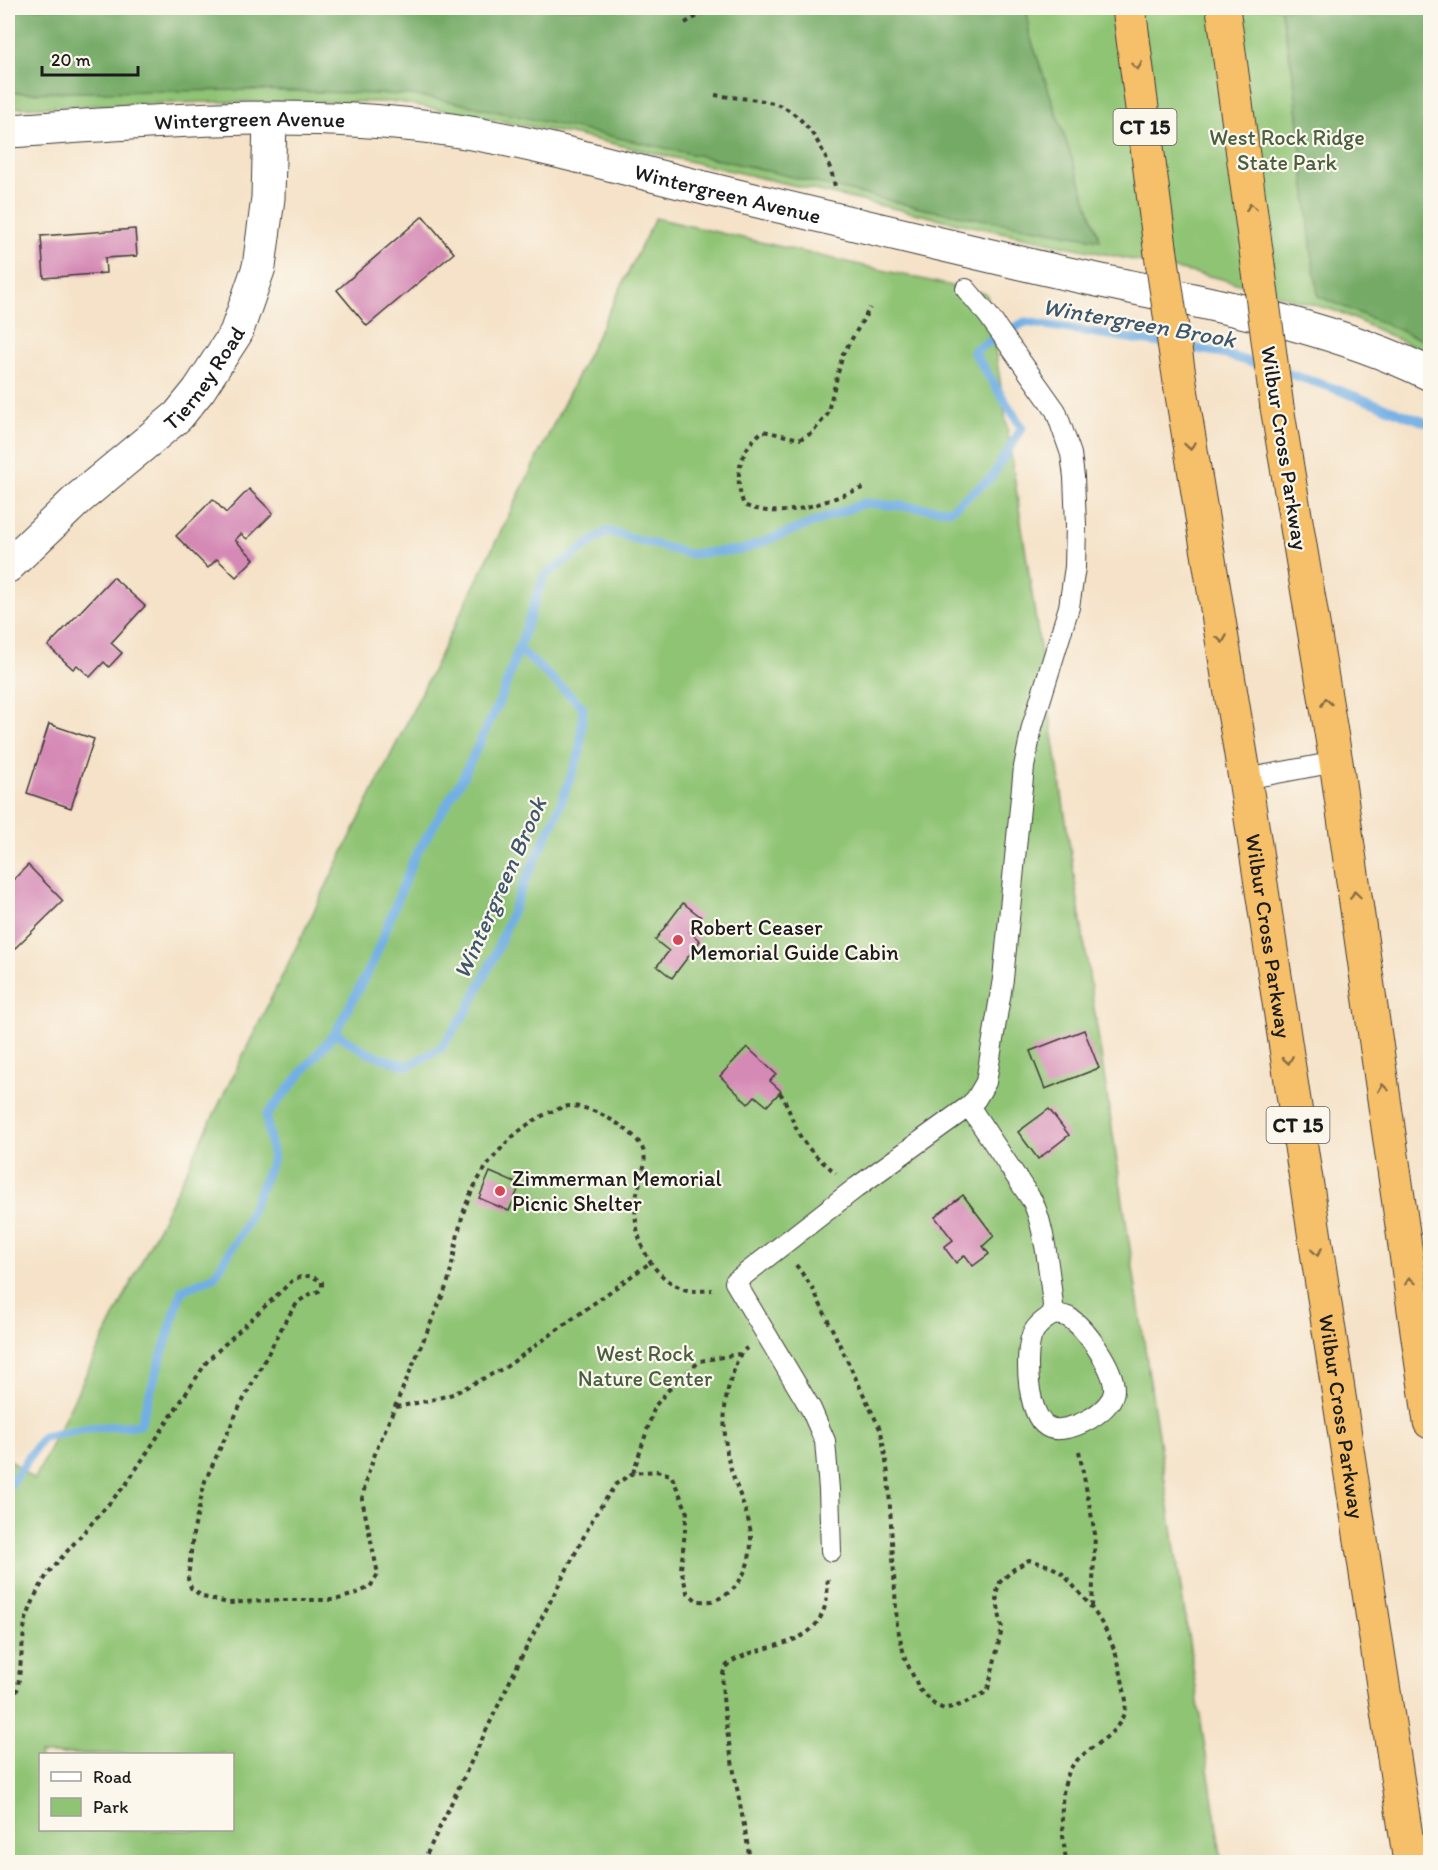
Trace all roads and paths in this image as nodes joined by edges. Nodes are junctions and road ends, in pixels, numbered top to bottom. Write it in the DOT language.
graph roads {
  1 [pos="712,8"];
  2 [pos="1130,8"];
  3 [pos="1223,8"];
  4 [pos="685,23"];
  5 [pos="715,96"];
  6 [pos="270,119"];
  7 [pos="8,131"];
  8 [pos="838,220"];
  9 [pos="966,289"];
  10 [pos="870,308"];
  11 [pos="1431,374"];
  12 [pos="863,488"];
  13 [pos="8,566"];
  14 [pos="1336,762"];
  15 [pos="1245,779"];
  16 [pos="780,1093"];
  17 [pos="969,1106"];
  18 [pos="857,1187"];
  19 [pos="782,1244"];
  20 [pos="651,1262"];
  21 [pos="735,1282"];
  22 [pos="1054,1314"];
  23 [pos="767,1334"];
  24 [pos="739,1354"];
  25 [pos="396,1407"];
  26 [pos="1431,1422"];
  27 [pos="1075,1427"];
  28 [pos="633,1473"];
  29 [pos="831,1551"];
  30 [pos="1092,1608"];
  31 [pos="8,1708"];
  32 [pos="423,1863"];
  33 [pos="750,1863"];
  34 [pos="1066,1863"];
  35 [pos="1410,1863"];
  1 -- 4 [label="path"];
  2 -- 15 [label="highway, Wilbur Cross Parkway / CT 15, one-way, bridge"];
  14 -- 3 [label="highway, Wilbur Cross Parkway, one-way, bridge"];
  5 -- 8 [label="path"];
  6 -- 7 [label="street, Wintergreen Avenue"];
  6 -- 8 [label="street, Wintergreen Avenue"];
  6 -- 13 [label="street, Tierney Road"];
  8 -- 11 [label="street, Wintergreen Avenue"];
  9 -- 17 [label="lane"];
  10 -- 12 [label="path"];
  14 -- 15 [label="lane"];
  26 -- 14 [label="highway, Wilbur Cross Parkway, one-way"];
  15 -- 35 [label="highway, Wilbur Cross Parkway / CT 15, one-way"];
  16 -- 18 [label="path"];
  17 -- 18 [label="lane"];
  17 -- 22 [label="lane"];
  18 -- 19 [label="lane"];
  19 -- 21 [label="lane"];
  19 -- 30 [label="path"];
  20 -- 21 [label="path"];
  20 -- 25 [label="path"];
  20 -- 25 [label="path"];
  21 -- 23 [label="lane"];
  22 -- 27 [label="lane"];
  22 -- 27 [label="lane"];
  23 -- 24 [label="path"];
  23 -- 29 [label="lane"];
  24 -- 28 [label="path"];
  24 -- 28 [label="path"];
  25 -- 31 [label="path"];
  27 -- 30 [label="path"];
  28 -- 32 [label="path"];
  29 -- 33 [label="path"];
  30 -- 34 [label="path"];
}
